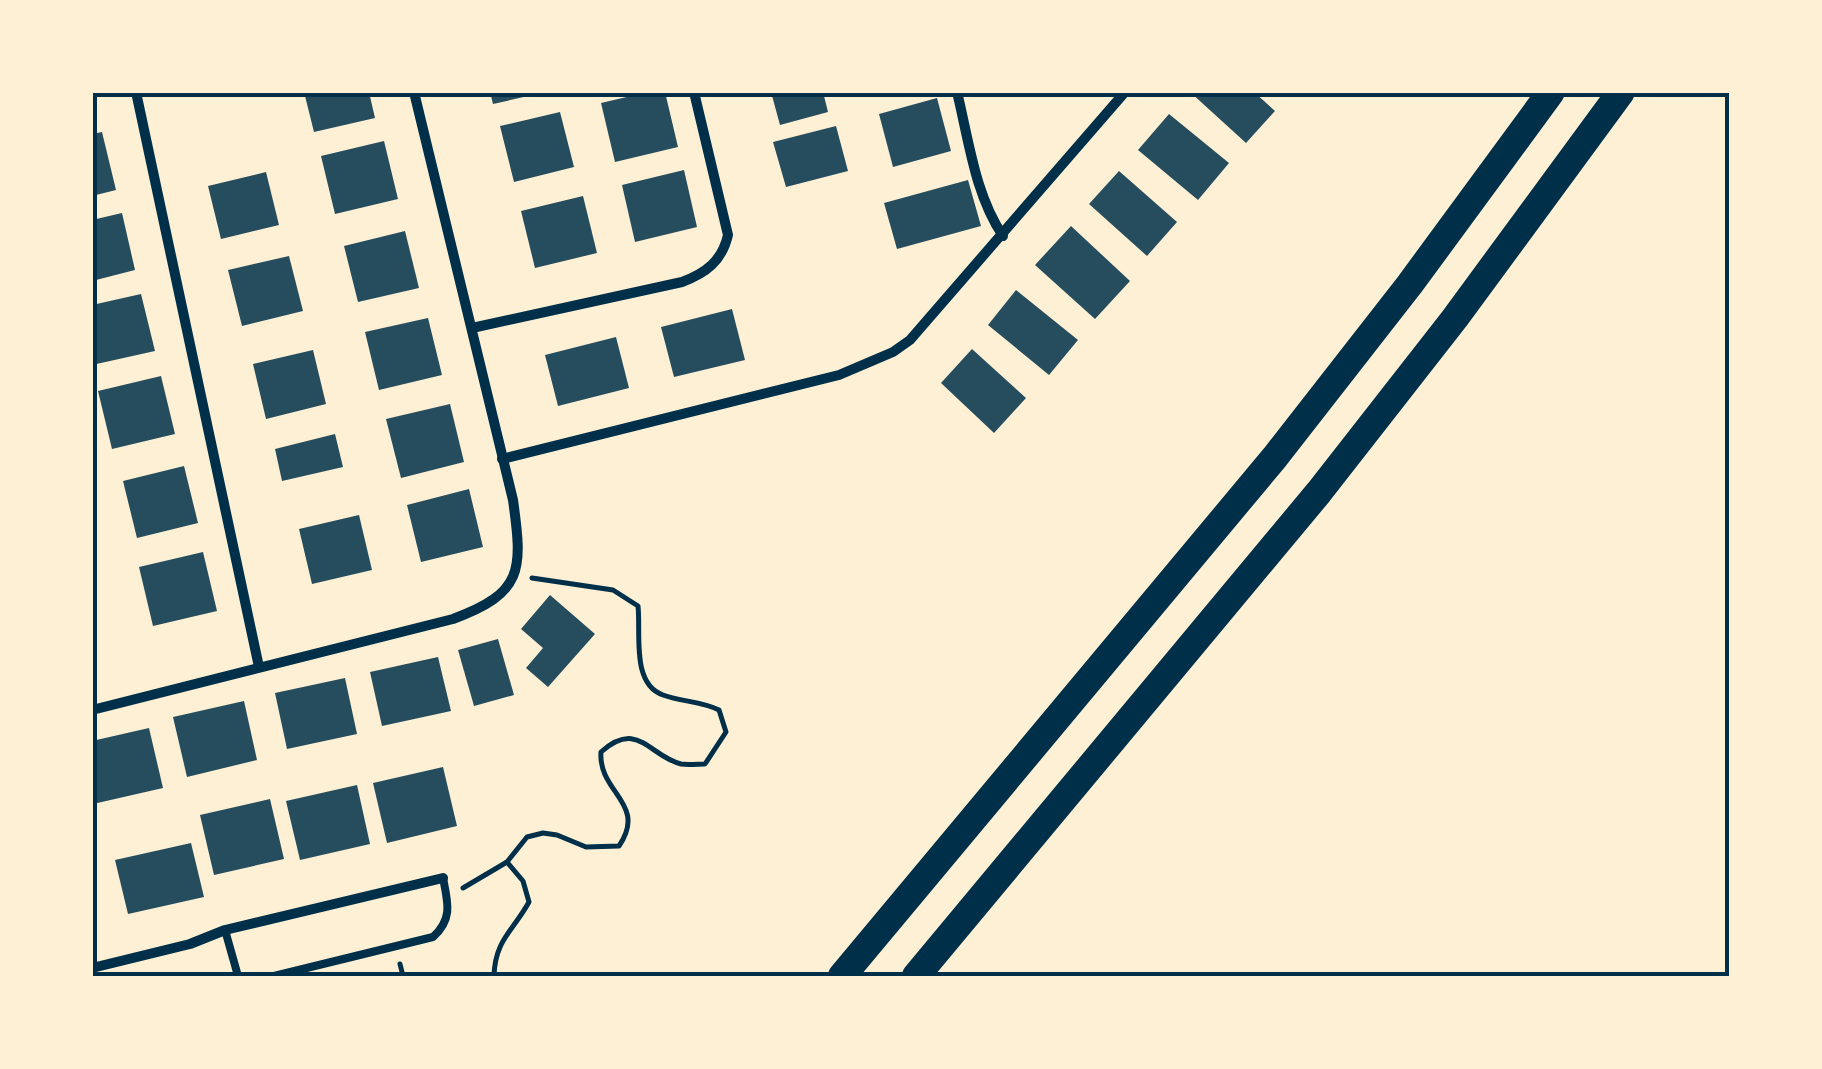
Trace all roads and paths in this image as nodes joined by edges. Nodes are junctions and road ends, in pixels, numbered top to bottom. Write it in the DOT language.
graph roads {
  1 [pos="136,92"];
  2 [pos="414,92"];
  3 [pos="694,92"];
  4 [pos="957,92"];
  5 [pos="1125,92"];
  6 [pos="1551,92"];
  7 [pos="1621,92"];
  8 [pos="1004,236"];
  9 [pos="472,328"];
  10 [pos="502,459"];
  11 [pos="514,575"];
  12 [pos="260,666"];
  13 [pos="92,710"];
  14 [pos="507,862"];
  15 [pos="442,878"];
  16 [pos="446,896"];
  17 [pos="225,930"];
  18 [pos="92,968"];
  19 [pos="238,976"];
  20 [pos="274,976"];
  21 [pos="494,976"];
  22 [pos="842,976"];
  23 [pos="916,976"];
  1 -- 12 [label="street"];
  2 -- 9 [label="street"];
  3 -- 9 [label="street"];
  4 -- 8 [label="street"];
  5 -- 8 [label="street"];
  6 -- 22 [label="highway"];
  7 -- 23 [label="highway"];
  8 -- 10 [label="street"];
  9 -- 10 [label="street"];
  10 -- 11 [label="street"];
  11 -- 12 [label="street"];
  11 -- 14 [label="path"];
  12 -- 13 [label="street"];
  14 -- 16 [label="path"];
  14 -- 21 [label="path"];
  15 -- 16 [label="lane"];
  15 -- 17 [label="street"];
  16 -- 20 [label="lane"];
  17 -- 18 [label="street"];
  17 -- 19 [label="lane"];
}
